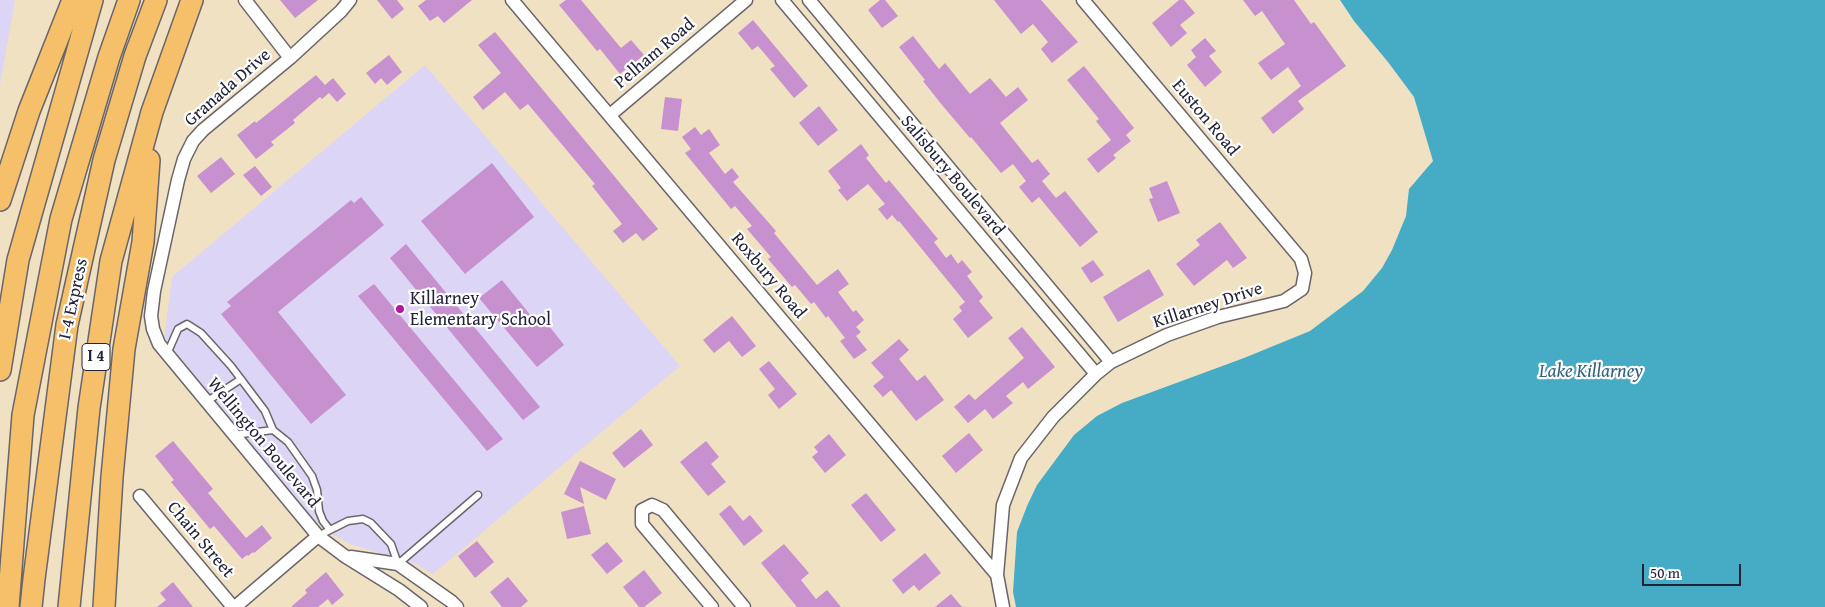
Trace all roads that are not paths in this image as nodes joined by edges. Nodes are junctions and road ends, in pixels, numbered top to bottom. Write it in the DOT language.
graph roads {
  1 [pos="73,0"];
  2 [pos="92,0"];
  3 [pos="129,0"];
  4 [pos="156,0"];
  5 [pos="192,0"];
  6 [pos="245,0"];
  7 [pos="350,0"];
  8 [pos="512,0"];
  9 [pos="746,0"];
  10 [pos="782,0"];
  11 [pos="809,0"];
  12 [pos="1083,0"];
  13 [pos="290,58"];
  14 [pos="152,112"];
  15 [pos="610,115"];
  16 [pos="0,200"];
  17 [pos="1301,259"];
  18 [pos="159,344"];
  19 [pos="167,354"];
  20 [pos="1111,362"];
  21 [pos="0,370"];
  22 [pos="1096,374"];
  23 [pos="241,379"];
  24 [pos="206,402"];
  25 [pos="272,430"];
  26 [pos="233,435"];
  27 [pos="478,495"];
  28 [pos="140,496"];
  29 [pos="330,530"];
  30 [pos="318,536"];
  31 [pos="346,557"];
  32 [pos="398,564"];
  33 [pos="997,576"];
  34 [pos="8,607"];
  35 [pos="31,607"];
  36 [pos="69,607"];
  37 [pos="104,607"];
  38 [pos="234,607"];
  39 [pos="421,607"];
  40 [pos="457,607"];
  41 [pos="712,607"];
  42 [pos="744,607"];
  43 [pos="1003,607"];
  1 -- 16 [label="highway"];
  2 -- 21 [label="highway"];
  3 -- 34 [label="highway, I-4 Express"];
  4 -- 35 [label="highway, I-4 Express"];
  5 -- 14 [label="highway, I 4"];
  6 -- 13 [label="street"];
  7 -- 13 [label="street, Granada Drive"];
  8 -- 15 [label="street, Roxbury Road"];
  9 -- 15 [label="street, Pelham Road"];
  10 -- 22 [label="street, Salisbury Boulevard"];
  11 -- 20 [label="street, Salisbury Boulevard"];
  12 -- 17 [label="street, Euston Road"];
  13 -- 18 [label="street, Granada Drive"];
  14 -- 36 [label="highway, I 4"];
  14 -- 37 [label="highway"];
  15 -- 33 [label="street, Roxbury Road"];
  17 -- 20 [label="street, Killarney Drive"];
  18 -- 19 [label="street, Wellington Boulevard"];
  19 -- 23 [label="lane"];
  19 -- 24 [label="street, Wellington Boulevard"];
  20 -- 22 [label="street, Killarney Drive"];
  22 -- 33 [label="street, Killarney Drive"];
  23 -- 24 [label="lane"];
  23 -- 25 [label="lane"];
  24 -- 26 [label="street, Wellington Boulevard"];
  25 -- 26 [label="lane"];
  25 -- 29 [label="lane"];
  26 -- 30 [label="street, Wellington Boulevard"];
  27 -- 32 [label="lane"];
  28 -- 38 [label="street, Chain Street"];
  29 -- 30 [label="lane"];
  29 -- 32 [label="lane"];
  30 -- 31 [label="street, Wellington Boulevard"];
  30 -- 38 [label="street"];
  31 -- 32 [label="street, Wellington Boulevard"];
  31 -- 39 [label="street, Wellington Boulevard"];
  32 -- 40 [label="street, Wellington Boulevard"];
  33 -- 43 [label="street, Killarney Drive"];
  41 -- 42 [label="street"];
}
